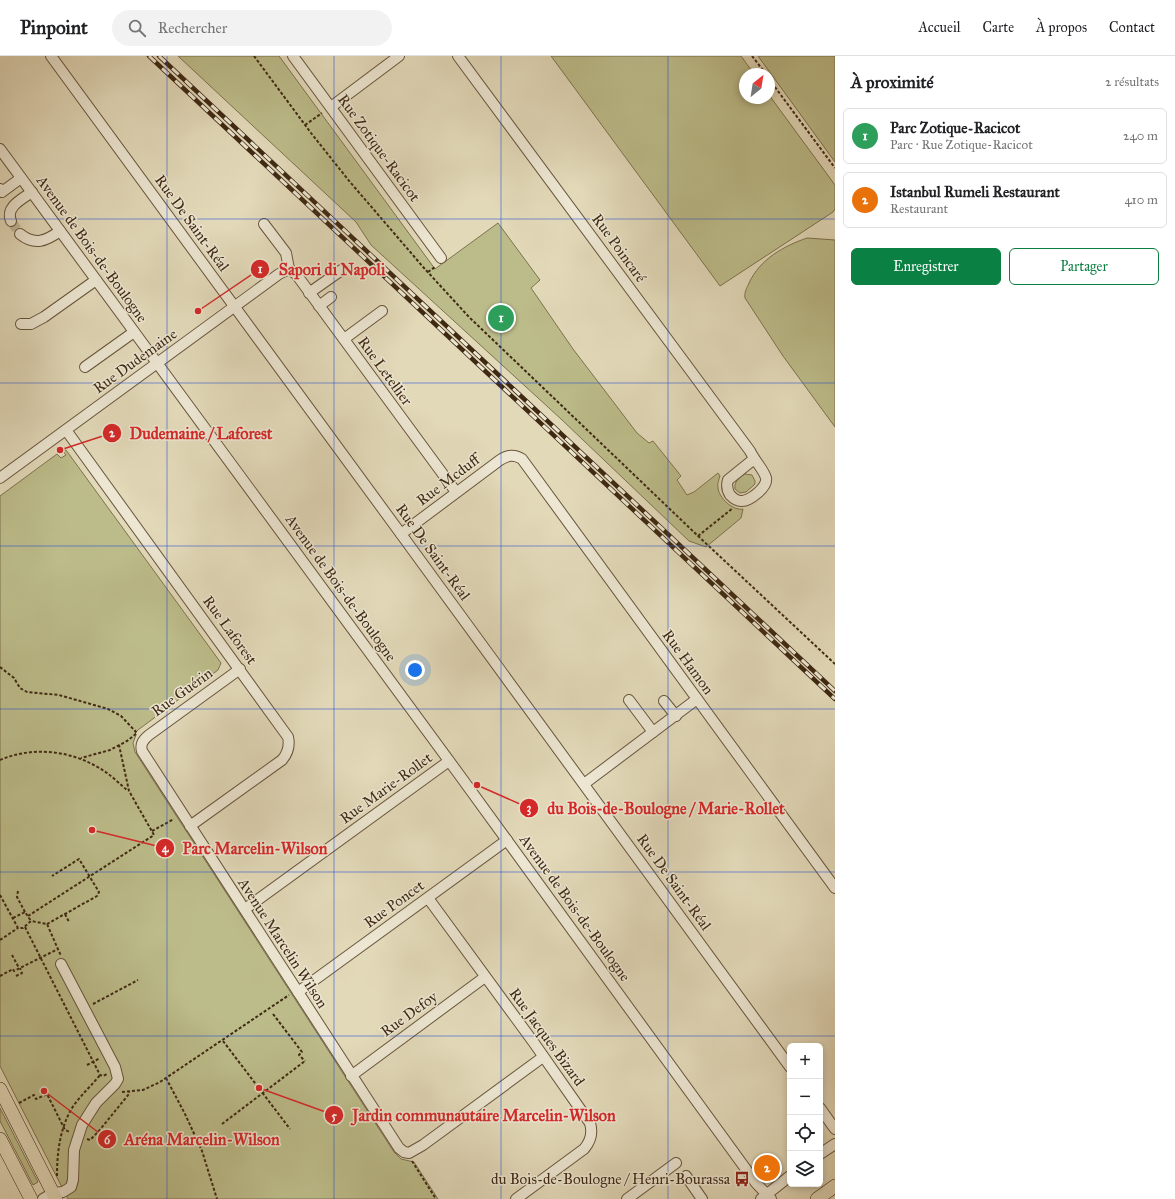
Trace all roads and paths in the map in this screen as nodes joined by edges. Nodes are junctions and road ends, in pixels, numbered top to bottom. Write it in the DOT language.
graph roads {
  1 [pos="51,56"];
  2 [pos="254,56"];
  3 [pos="293,56"];
  4 [pos="399,56"];
  5 [pos="458,56"];
  6 [pos="752,56"];
  7 [pos="761,68"];
  8 [pos="775,87"];
  9 [pos="326,110"];
  10 [pos="305,125"];
  11 [pos="0,149"];
  12 [pos="835,168"];
  13 [pos="21,178"];
  14 [pos="1,192"];
  15 [pos="32,192"];
  16 [pos="11,221"];
  17 [pos="264,224"];
  18 [pos="60,231"];
  19 [pos="20,234"];
  20 [pos="441,258"];
  21 [pos="435,267"];
  22 [pos="342,269"];
  23 [pos="289,270"];
  24 [pos="428,272"];
  25 [pos="96,280"];
  26 [pos="310,293"];
  27 [pos="331,297"];
  28 [pos="235,306"];
  29 [pos="319,306"];
  30 [pos="382,311"];
  31 [pos="21,324"];
  32 [pos="134,332"];
  33 [pos="344,339"];
  34 [pos="157,363"];
  35 [pos="85,367"];
  36 [pos="66,430"];
  37 [pos="515,456"];
  38 [pos="754,460"];
  39 [pos="0,478"];
  40 [pos="456,492"];
  41 [pos="734,507"];
  42 [pos="401,534"];
  43 [pos="698,536"];
  44 [pos="835,664"];
  45 [pos="0,667"];
  46 [pos="240,669"];
  47 [pos="697,699"];
  48 [pos="629,700"];
  49 [pos="664,701"];
  50 [pos="676,716"];
  51 [pos="653,732"];
  52 [pos="143,740"];
  53 [pos="119,745"];
  54 [pos="81,758"];
  55 [pos="0,760"];
  56 [pos="449,760"];
  57 [pos="584,784"];
  58 [pos="129,792"];
  59 [pos="177,818"];
  60 [pos="190,826"];
  61 [pos="152,831"];
  62 [pos="507,840"];
  63 [pos="52,876"];
  64 [pos="90,876"];
  65 [pos="835,888"];
  66 [pos="18,891"];
  67 [pos="0,895"];
  68 [pos="428,898"];
  69 [pos="245,910"];
  70 [pos="25,912"];
  71 [pos="65,914"];
  72 [pos="28,916"];
  73 [pos="13,918"];
  74 [pos="31,921"];
  75 [pos="69,922"];
  76 [pos="47,924"];
  77 [pos="26,927"];
  78 [pos="18,928"];
  79 [pos="0,940"];
  80 [pos="58,949"];
  81 [pos="12,955"];
  82 [pos="41,958"];
  83 [pos="62,961"];
  84 [pos="20,968"];
  85 [pos="0,976"];
  86 [pos="16,976"];
  87 [pos="485,977"];
  88 [pos="138,980"];
  89 [pos="103,993"];
  90 [pos="294,993"];
  91 [pos="106,998"];
  92 [pos="96,1002"];
  93 [pos="273,1014"];
  94 [pos="223,1040"];
  95 [pos="543,1057"];
  96 [pos="95,1061"];
  97 [pos="787,1063"];
  98 [pos="87,1065"];
  99 [pos="110,1072"];
  100 [pos="100,1075"];
  101 [pos="351,1076"];
  102 [pos="166,1078"];
  103 [pos="0,1089"];
  104 [pos="118,1092"];
  105 [pos="129,1092"];
  106 [pos="263,1093"];
  107 [pos="18,1104"];
  108 [pos="823,1112"];
  109 [pos="222,1124"];
  110 [pos="64,1127"];
  111 [pos="290,1128"];
  112 [pos="835,1129"];
  113 [pos="65,1130"];
  114 [pos="78,1136"];
  115 [pos="0,1139"];
  116 [pos="835,1144"];
  117 [pos="823,1152"];
  118 [pos="412,1157"];
  119 [pos="57,1160"];
  120 [pos="62,1160"];
  121 [pos="676,1163"];
  122 [pos="686,1176"];
  123 [pos="56,1178"];
  124 [pos="787,1179"];
  125 [pos="835,1186"];
  126 [pos="55,1197"];
  127 [pos="766,1197"];
  128 [pos="31,1199"];
  129 [pos="217,1199"];
  130 [pos="436,1199"];
  131 [pos="516,1199"];
  132 [pos="627,1199"];
  133 [pos="702,1199"];
  134 [pos="817,1199"];
  1 -- 28 [label="street, Rue De Saint-Réal"];
  2 -- 10 [label="path"];
  3 -- 9 [label="street, Rue Zotique-Racicot"];
  4 -- 9 [label="street"];
  5 -- 38 [label="street, Rue Poincaré"];
  6 -- 7 [label="path"];
  8 -- 12 [label="path"];
  9 -- 10 [label="path"];
  9 -- 20 [label="street, Rue Zotique-Racicot"];
  10 -- 24 [label="path"];
  11 -- 13 [label="street, Avenue de Bois-de-Boulogne"];
  13 -- 14 [label="street"];
  13 -- 15 [label="street, Avenue de Bois-de-Boulogne"];
  15 -- 16 [label="street"];
  15 -- 18 [label="street, Avenue de Bois-de-Boulogne"];
  17 -- 23 [label="street"];
  18 -- 19 [label="street"];
  18 -- 25 [label="street, Avenue de Bois-de-Boulogne"];
  21 -- 24 [label="path"];
  22 -- 26 [label="street"];
  23 -- 26 [label="street, Rue Letellier"];
  23 -- 28 [label="street, Rue Dudemaine"];
  24 -- 43 [label="path"];
  25 -- 31 [label="street"];
  25 -- 32 [label="street, Avenue de Bois-de-Boulogne"];
  26 -- 29 [label="street, Rue Letellier"];
  27 -- 29 [label="street"];
  28 -- 34 [label="street, Rue Dudemaine"];
  28 -- 42 [label="street, Rue De Saint-Réal"];
  29 -- 33 [label="street, Rue Letellier"];
  30 -- 33 [label="street"];
  32 -- 34 [label="street, Avenue de Bois-de-Boulogne"];
  32 -- 35 [label="street"];
  33 -- 40 [label="street, Rue Letellier"];
  34 -- 36 [label="street, Rue Dudemaine"];
  34 -- 56 [label="street, Avenue de Bois-de-Boulogne"];
  36 -- 39 [label="street, Rue Dudemaine"];
  36 -- 46 [label="street, Rue Laforest"];
  37 -- 40 [label="street, Rue Mcduff"];
  37 -- 47 [label="street, Rue Hamon"];
  40 -- 42 [label="street, Rue Mcduff"];
  41 -- 43 [label="path"];
  42 -- 57 [label="street, Rue De Saint-Réal"];
  43 -- 44 [label="path"];
  45 -- 53 [label="path"];
  46 -- 52 [label="street, Rue Guérin"];
  46 -- 60 [label="street, Rue Laforest"];
  47 -- 50 [label="street"];
  47 -- 65 [label="street, Rue Hamon"];
  48 -- 51 [label="street"];
  49 -- 50 [label="street"];
  50 -- 51 [label="street"];
  51 -- 57 [label="street"];
  52 -- 60 [label="street, Avenue Marcelin Wilson"];
  53 -- 54 [label="path"];
  53 -- 58 [label="path"];
  54 -- 55 [label="path"];
  54 -- 58 [label="path"];
  56 -- 62 [label="street, Avenue de Bois-de-Boulogne"];
  56 -- 69 [label="street, Rue Marie-Rollet"];
  57 -- 97 [label="street, Rue De Saint-Réal"];
  58 -- 61 [label="path"];
  59 -- 61 [label="path"];
  60 -- 69 [label="street, Avenue Marcelin Wilson"];
  61 -- 64 [label="path"];
  62 -- 68 [label="street, Rue Poncet"];
  62 -- 127 [label="street, Avenue de Bois-de-Boulogne"];
  63 -- 64 [label="path"];
  64 -- 71 [label="path"];
  64 -- 72 [label="path"];
  66 -- 70 [label="path"];
  67 -- 73 [label="path"];
  68 -- 87 [label="street, Rue Jacques Bizard"];
  68 -- 90 [label="street, Rue Poncet"];
  69 -- 90 [label="street, Avenue Marcelin Wilson"];
  70 -- 72 [label="path"];
  70 -- 73 [label="path"];
  71 -- 75 [label="path"];
  71 -- 76 [label="path"];
  72 -- 74 [label="path"];
  73 -- 78 [label="path"];
  74 -- 76 [label="path"];
  74 -- 77 [label="path"];
  76 -- 80 [label="path"];
  77 -- 78 [label="path"];
  77 -- 82 [label="path"];
  78 -- 79 [label="path"];
  80 -- 82 [label="path"];
  80 -- 83 [label="path"];
  81 -- 84 [label="path"];
  82 -- 84 [label="path"];
  82 -- 96 [label="path"];
  83 -- 114 [label="street"];
  84 -- 85 [label="path"];
  84 -- 86 [label="path"];
  87 -- 95 [label="street, Rue Jacques Bizard"];
  87 -- 101 [label="street, Rue Defoy"];
  88 -- 91 [label="path"];
  89 -- 91 [label="path"];
  90 -- 94 [label="path"];
  90 -- 101 [label="street, Avenue Marcelin Wilson"];
  91 -- 92 [label="path"];
  93 -- 106 [label="path"];
  94 -- 102 [label="path"];
  94 -- 106 [label="path"];
  95 -- 118 [label="street"];
  95 -- 131 [label="street, Rue Jacques Bizard"];
  96 -- 98 [label="path"];
  96 -- 100 [label="path"];
  99 -- 100 [label="path"];
  100 -- 110 [label="path"];
  101 -- 118 [label="street, Avenue Marcelin Wilson"];
  102 -- 105 [label="path"];
  102 -- 129 [label="path"];
  103 -- 126 [label="main road"];
  104 -- 105 [label="path"];
  105 -- 114 [label="path"];
  106 -- 109 [label="path"];
  106 -- 111 [label="path"];
  107 -- 110 [label="path"];
  108 -- 112 [label="street"];
  110 -- 113 [label="path"];
  110 -- 119 [label="path"];
  114 -- 126 [label="street"];
  115 -- 128 [label="main road"];
  116 -- 117 [label="street"];
  118 -- 130 [label="path"];
  119 -- 120 [label="path"];
  119 -- 123 [label="path"];
  121 -- 132 [label="street"];
  122 -- 133 [label="street"];
  124 -- 127 [label="street"];
  125 -- 134 [label="main road"];
}
